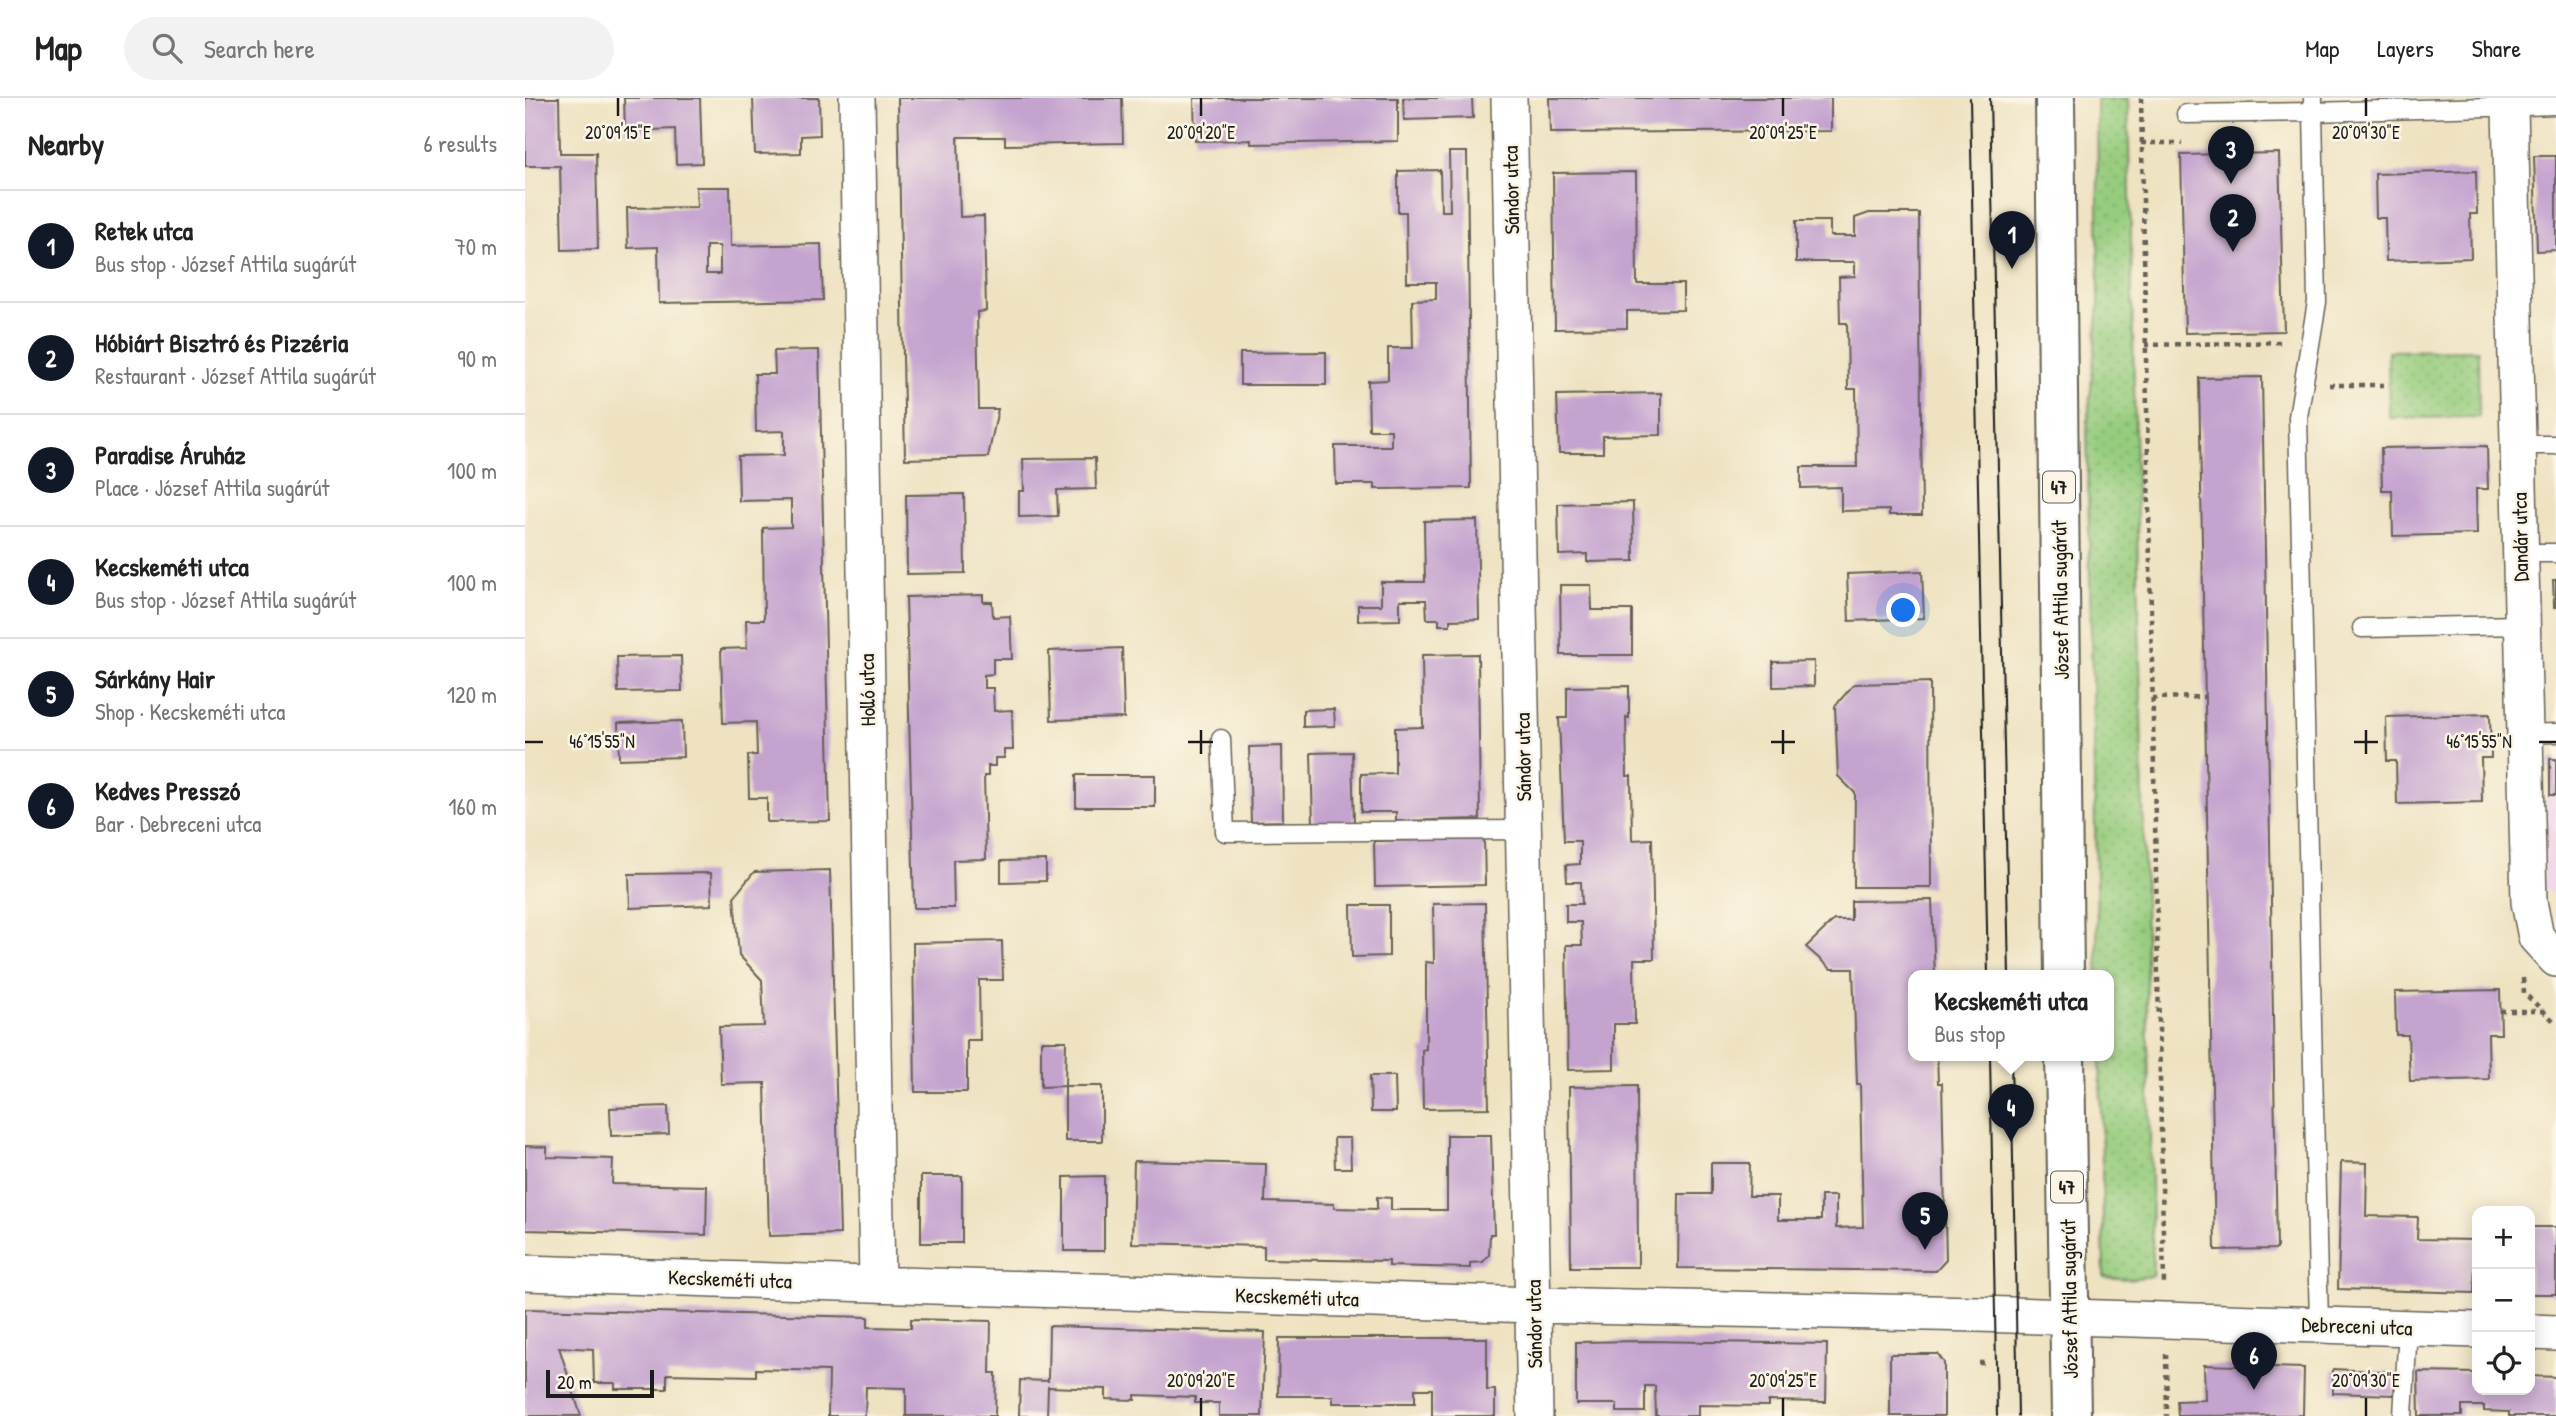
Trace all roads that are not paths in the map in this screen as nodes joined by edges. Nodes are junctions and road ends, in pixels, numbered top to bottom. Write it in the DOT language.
graph roads {
  1 [pos="857,98"];
  2 [pos="1509,98"];
  3 [pos="2055,98"];
  4 [pos="2313,105"];
  5 [pos="2556,106"];
  6 [pos="2510,107"];
  7 [pos="2186,114"];
  8 [pos="2518,445"];
  9 [pos="2556,445"];
  10 [pos="2521,553"];
  11 [pos="2556,553"];
  12 [pos="2522,625"];
  13 [pos="2361,628"];
  14 [pos="2541,733"];
  15 [pos="1221,739"];
  16 [pos="1524,830"];
  17 [pos="2556,959"];
  18 [pos="2064,970"];
  19 [pos="2065,1061"];
  20 [pos="525,1273"];
  21 [pos="877,1283"];
  22 [pos="1534,1305"];
  23 [pos="2068,1317"];
  24 [pos="2319,1325"];
  25 [pos="2408,1328"];
  26 [pos="2472,1330"];
  27 [pos="2535,1332"];
  28 [pos="2556,1332"];
  29 [pos="1535,1416"];
  30 [pos="2071,1416"];
  31 [pos="2403,1416"];
  1 -- 21 [label="street, Holló utca"];
  2 -- 16 [label="street, Sándor utca"];
  3 -- 18 [label="main road, József Attila sugárút / 47"];
  4 -- 6 [label="lane"];
  4 -- 7 [label="lane"];
  4 -- 24 [label="lane"];
  5 -- 6 [label="lane"];
  6 -- 8 [label="street, Dandár utca"];
  8 -- 9 [label="lane"];
  8 -- 10 [label="street, Dandár utca"];
  10 -- 11 [label="lane"];
  10 -- 12 [label="street, Dandár utca"];
  12 -- 13 [label="lane"];
  12 -- 14 [label="street, Dandár utca"];
  14 -- 17 [label="street, Dandár utca"];
  15 -- 16 [label="lane"];
  16 -- 22 [label="street, Sándor utca"];
  19 -- 23 [label="main road, József Attila sugárút / 47"];
  20 -- 21 [label="street, Kecskeméti utca"];
  21 -- 22 [label="street, Kecskeméti utca"];
  22 -- 23 [label="street, Kecskeméti utca"];
  22 -- 29 [label="street, Sándor utca"];
  23 -- 24 [label="street, Debreceni utca"];
  23 -- 30 [label="main road, József Attila sugárút / 47"];
  24 -- 25 [label="street, Debreceni utca"];
  25 -- 26 [label="street, Debreceni utca"];
  25 -- 31 [label="lane"];
  27 -- 28 [label="street"];
}
